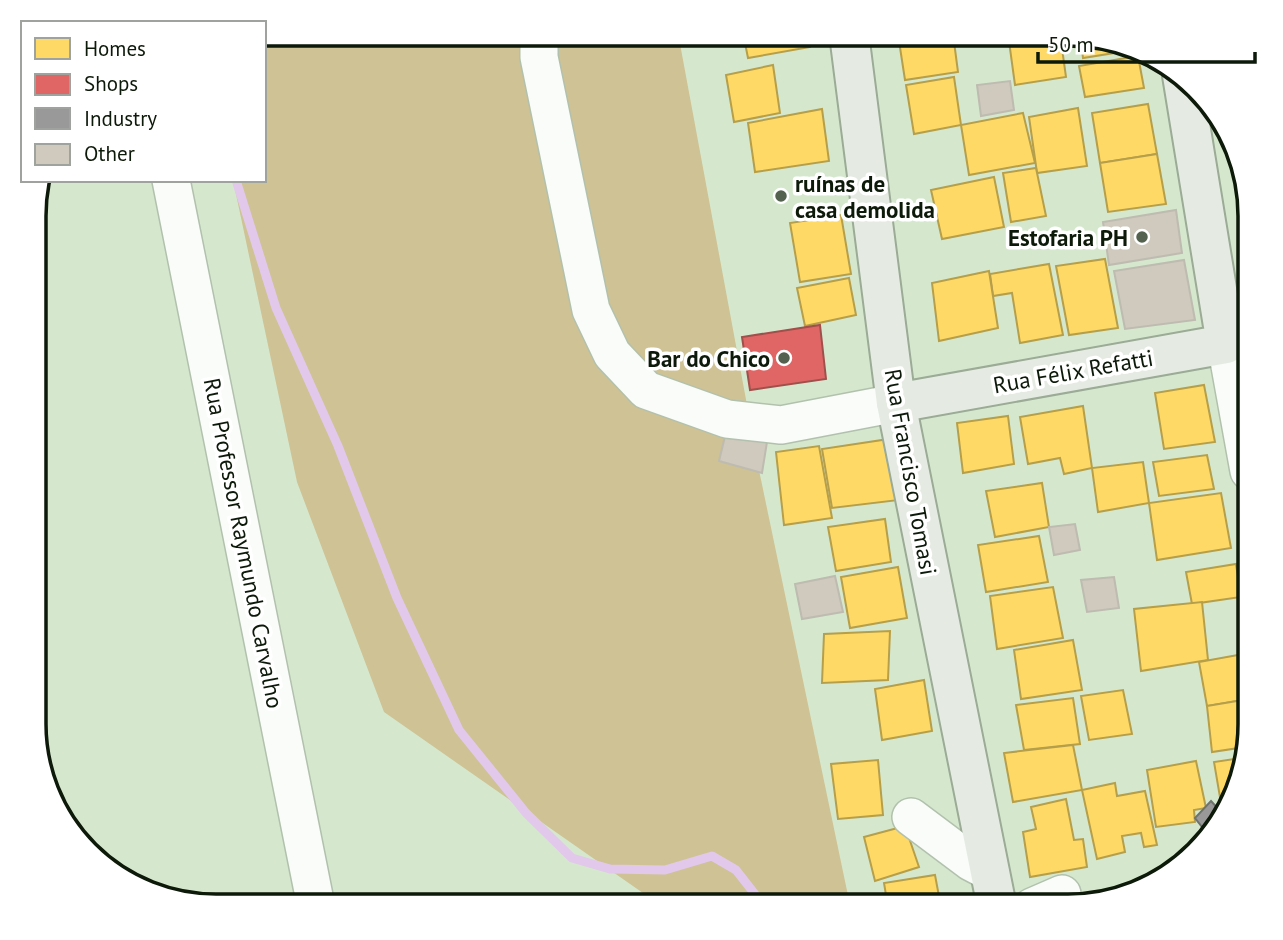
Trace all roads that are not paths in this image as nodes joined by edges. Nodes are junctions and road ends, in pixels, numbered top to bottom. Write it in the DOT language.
graph roads {
  1 [pos="539,46"];
  2 [pos="851,46"];
  3 [pos="1186,93"];
  4 [pos="171,182"];
  5 [pos="1237,337"];
  6 [pos="1237,342"];
  7 [pos="896,403"];
  8 [pos="911,817"];
  9 [pos="994,889"];
  10 [pos="314,894"];
  1 -- 7 [label="street"];
  2 -- 7 [label="main road, Rua Francisco Tomasi"];
  3 -- 5 [label="main road"];
  4 -- 10 [label="street, Rua Professor Raymundo Carvalho"];
  6 -- 7 [label="main road, Rua Félix Refatti"];
  7 -- 9 [label="main road, Rua Francisco Tomasi"];
  8 -- 9 [label="street"];
}
